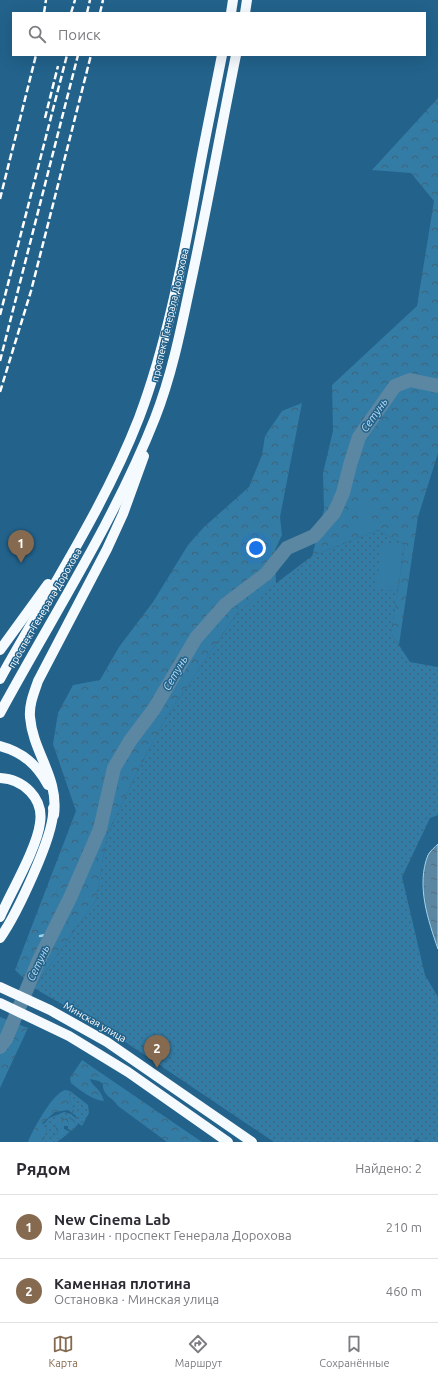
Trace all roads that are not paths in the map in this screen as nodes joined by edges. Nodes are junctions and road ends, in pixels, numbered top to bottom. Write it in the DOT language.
graph roads {
  1 [pos="233,0"];
  2 [pos="247,0"];
  3 [pos="231,12"];
  4 [pos="245,12"];
  5 [pos="222,56"];
  6 [pos="236,56"];
  7 [pos="152,425"];
  8 [pos="77,543"];
  9 [pos="0,650"];
  10 [pos="2,674"];
  11 [pos="0,713"];
  12 [pos="0,746"];
  13 [pos="0,778"];
  14 [pos="54,815"];
  15 [pos="0,917"];
  16 [pos="0,938"];
  17 [pos="0,987"];
  18 [pos="0,1003"];
  19 [pos="228,1142"];
  20 [pos="252,1142"];
  1 -- 3 [label="main road"];
  2 -- 4 [label="main road"];
  5 -- 8 [label="main road, проспект Генерала Дорохова"];
  6 -- 7 [label="main road, проспект Генерала Дорохова"];
  7 -- 11 [label="main road, проспект Генерала Дорохова"];
  7 -- 14 [label="main road"];
  8 -- 9 [label="main road"];
  8 -- 10 [label="main road, проспект Генерала Дорохова"];
  12 -- 14 [label="main road"];
  13 -- 15 [label="main road"];
  14 -- 16 [label="main road"];
  17 -- 20 [label="main road, Минская улица"];
  18 -- 19 [label="main road"];
}
